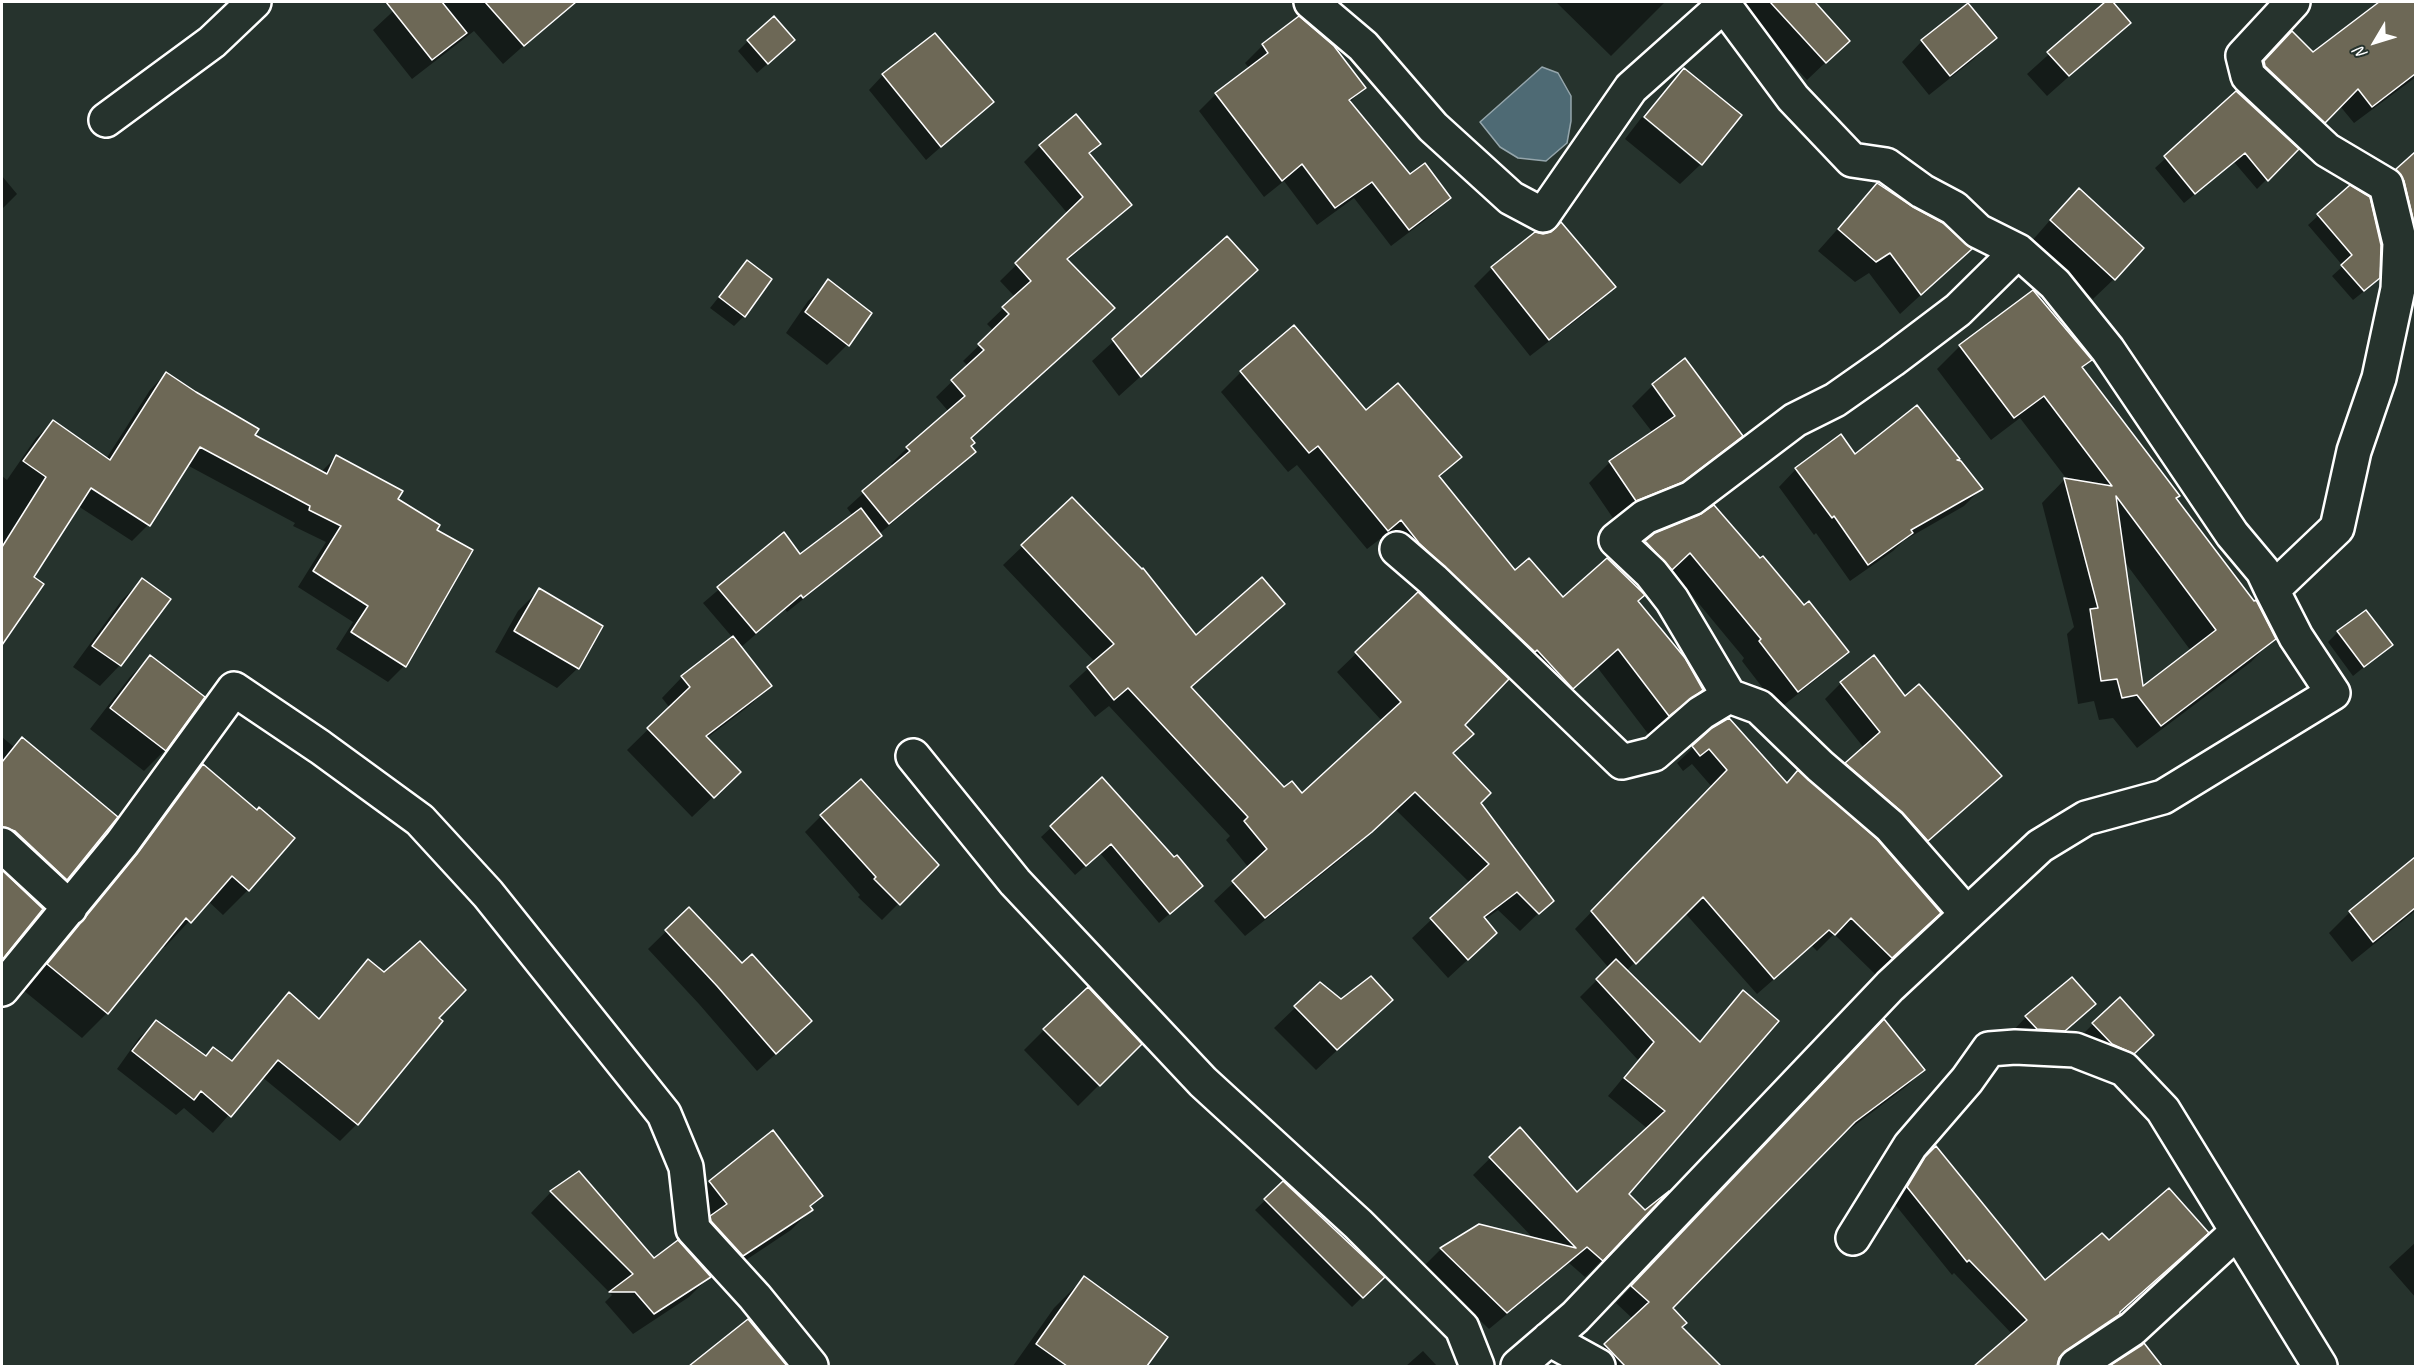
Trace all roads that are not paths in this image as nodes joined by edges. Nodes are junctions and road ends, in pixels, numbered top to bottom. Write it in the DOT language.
graph roads {
  1 [pos="254,2"];
  2 [pos="1311,2"];
  3 [pos="2293,2"];
  4 [pos="1722,3"];
  5 [pos="106,120"];
  6 [pos="2018,251"];
  7 [pos="2408,253"];
  8 [pos="1397,549"];
  9 [pos="2272,590"];
  10 [pos="1729,696"];
  11 [pos="913,756"];
  12 [pos="2,845"];
  13 [pos="70,908"];
  14 [pos="1966,914"];
  15 [pos="2,989"];
  16 [pos="2237,1232"];
  17 [pos="1853,1238"];
  18 [pos="1549,1339"];
  19 [pos="811,1366"];
  20 [pos="1478,1366"];
  21 [pos="1518,1366"];
  22 [pos="1598,1366"];
  23 [pos="2076,1366"];
  24 [pos="2320,1366"];
  1 -- 5 [label="street"];
  2 -- 4 [label="street"];
  3 -- 7 [label="street"];
  4 -- 6 [label="street"];
  6 -- 9 [label="street"];
  6 -- 10 [label="street"];
  7 -- 9 [label="street"];
  8 -- 10 [label="street"];
  9 -- 14 [label="street"];
  10 -- 14 [label="street"];
  11 -- 20 [label="street"];
  12 -- 13 [label="street"];
  13 -- 15 [label="street"];
  13 -- 19 [label="street"];
  14 -- 18 [label="street"];
  16 -- 17 [label="street"];
  16 -- 23 [label="street"];
  16 -- 24 [label="street"];
  18 -- 21 [label="street"];
  18 -- 22 [label="street"];
}
